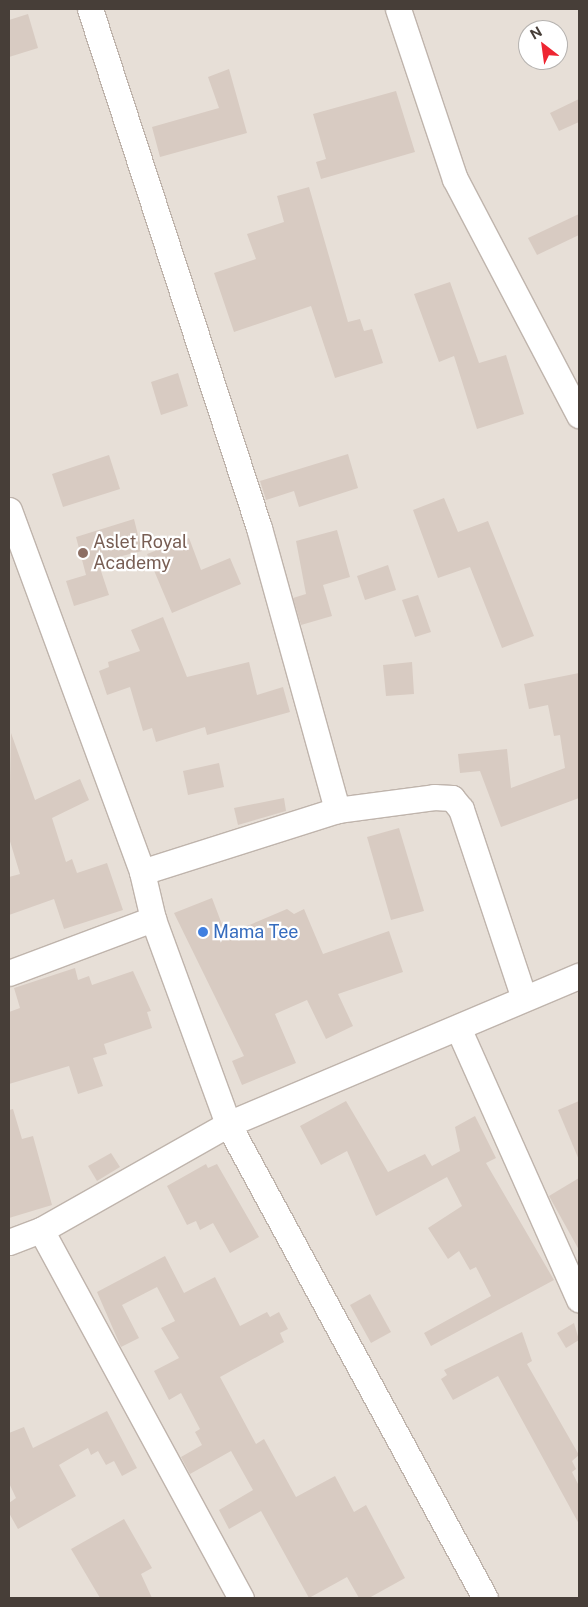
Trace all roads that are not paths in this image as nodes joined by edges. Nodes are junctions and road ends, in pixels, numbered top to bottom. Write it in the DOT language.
graph roads {
  1 [pos="90,9"];
  2 [pos="398,9"];
  3 [pos="579,415"];
  4 [pos="9,510"];
  5 [pos="19,567"];
  6 [pos="337,810"];
  7 [pos="142,872"];
  8 [pos="153,919"];
  9 [pos="9,973"];
  10 [pos="579,976"];
  11 [pos="524,998"];
  12 [pos="459,1030"];
  13 [pos="228,1124"];
  14 [pos="41,1230"];
  15 [pos="9,1242"];
  16 [pos="579,1300"];
  17 [pos="241,1598"];
  18 [pos="485,1598"];
  1 -- 6 [label="street"];
  2 -- 3 [label="street"];
  4 -- 5 [label="street"];
  5 -- 7 [label="street"];
  6 -- 7 [label="street"];
  6 -- 11 [label="street"];
  7 -- 8 [label="street"];
  8 -- 9 [label="street"];
  8 -- 13 [label="street"];
  10 -- 11 [label="street"];
  11 -- 12 [label="street"];
  12 -- 13 [label="street"];
  12 -- 16 [label="street"];
  13 -- 14 [label="street"];
  13 -- 18 [label="street"];
  14 -- 15 [label="street"];
  14 -- 17 [label="street"];
}
